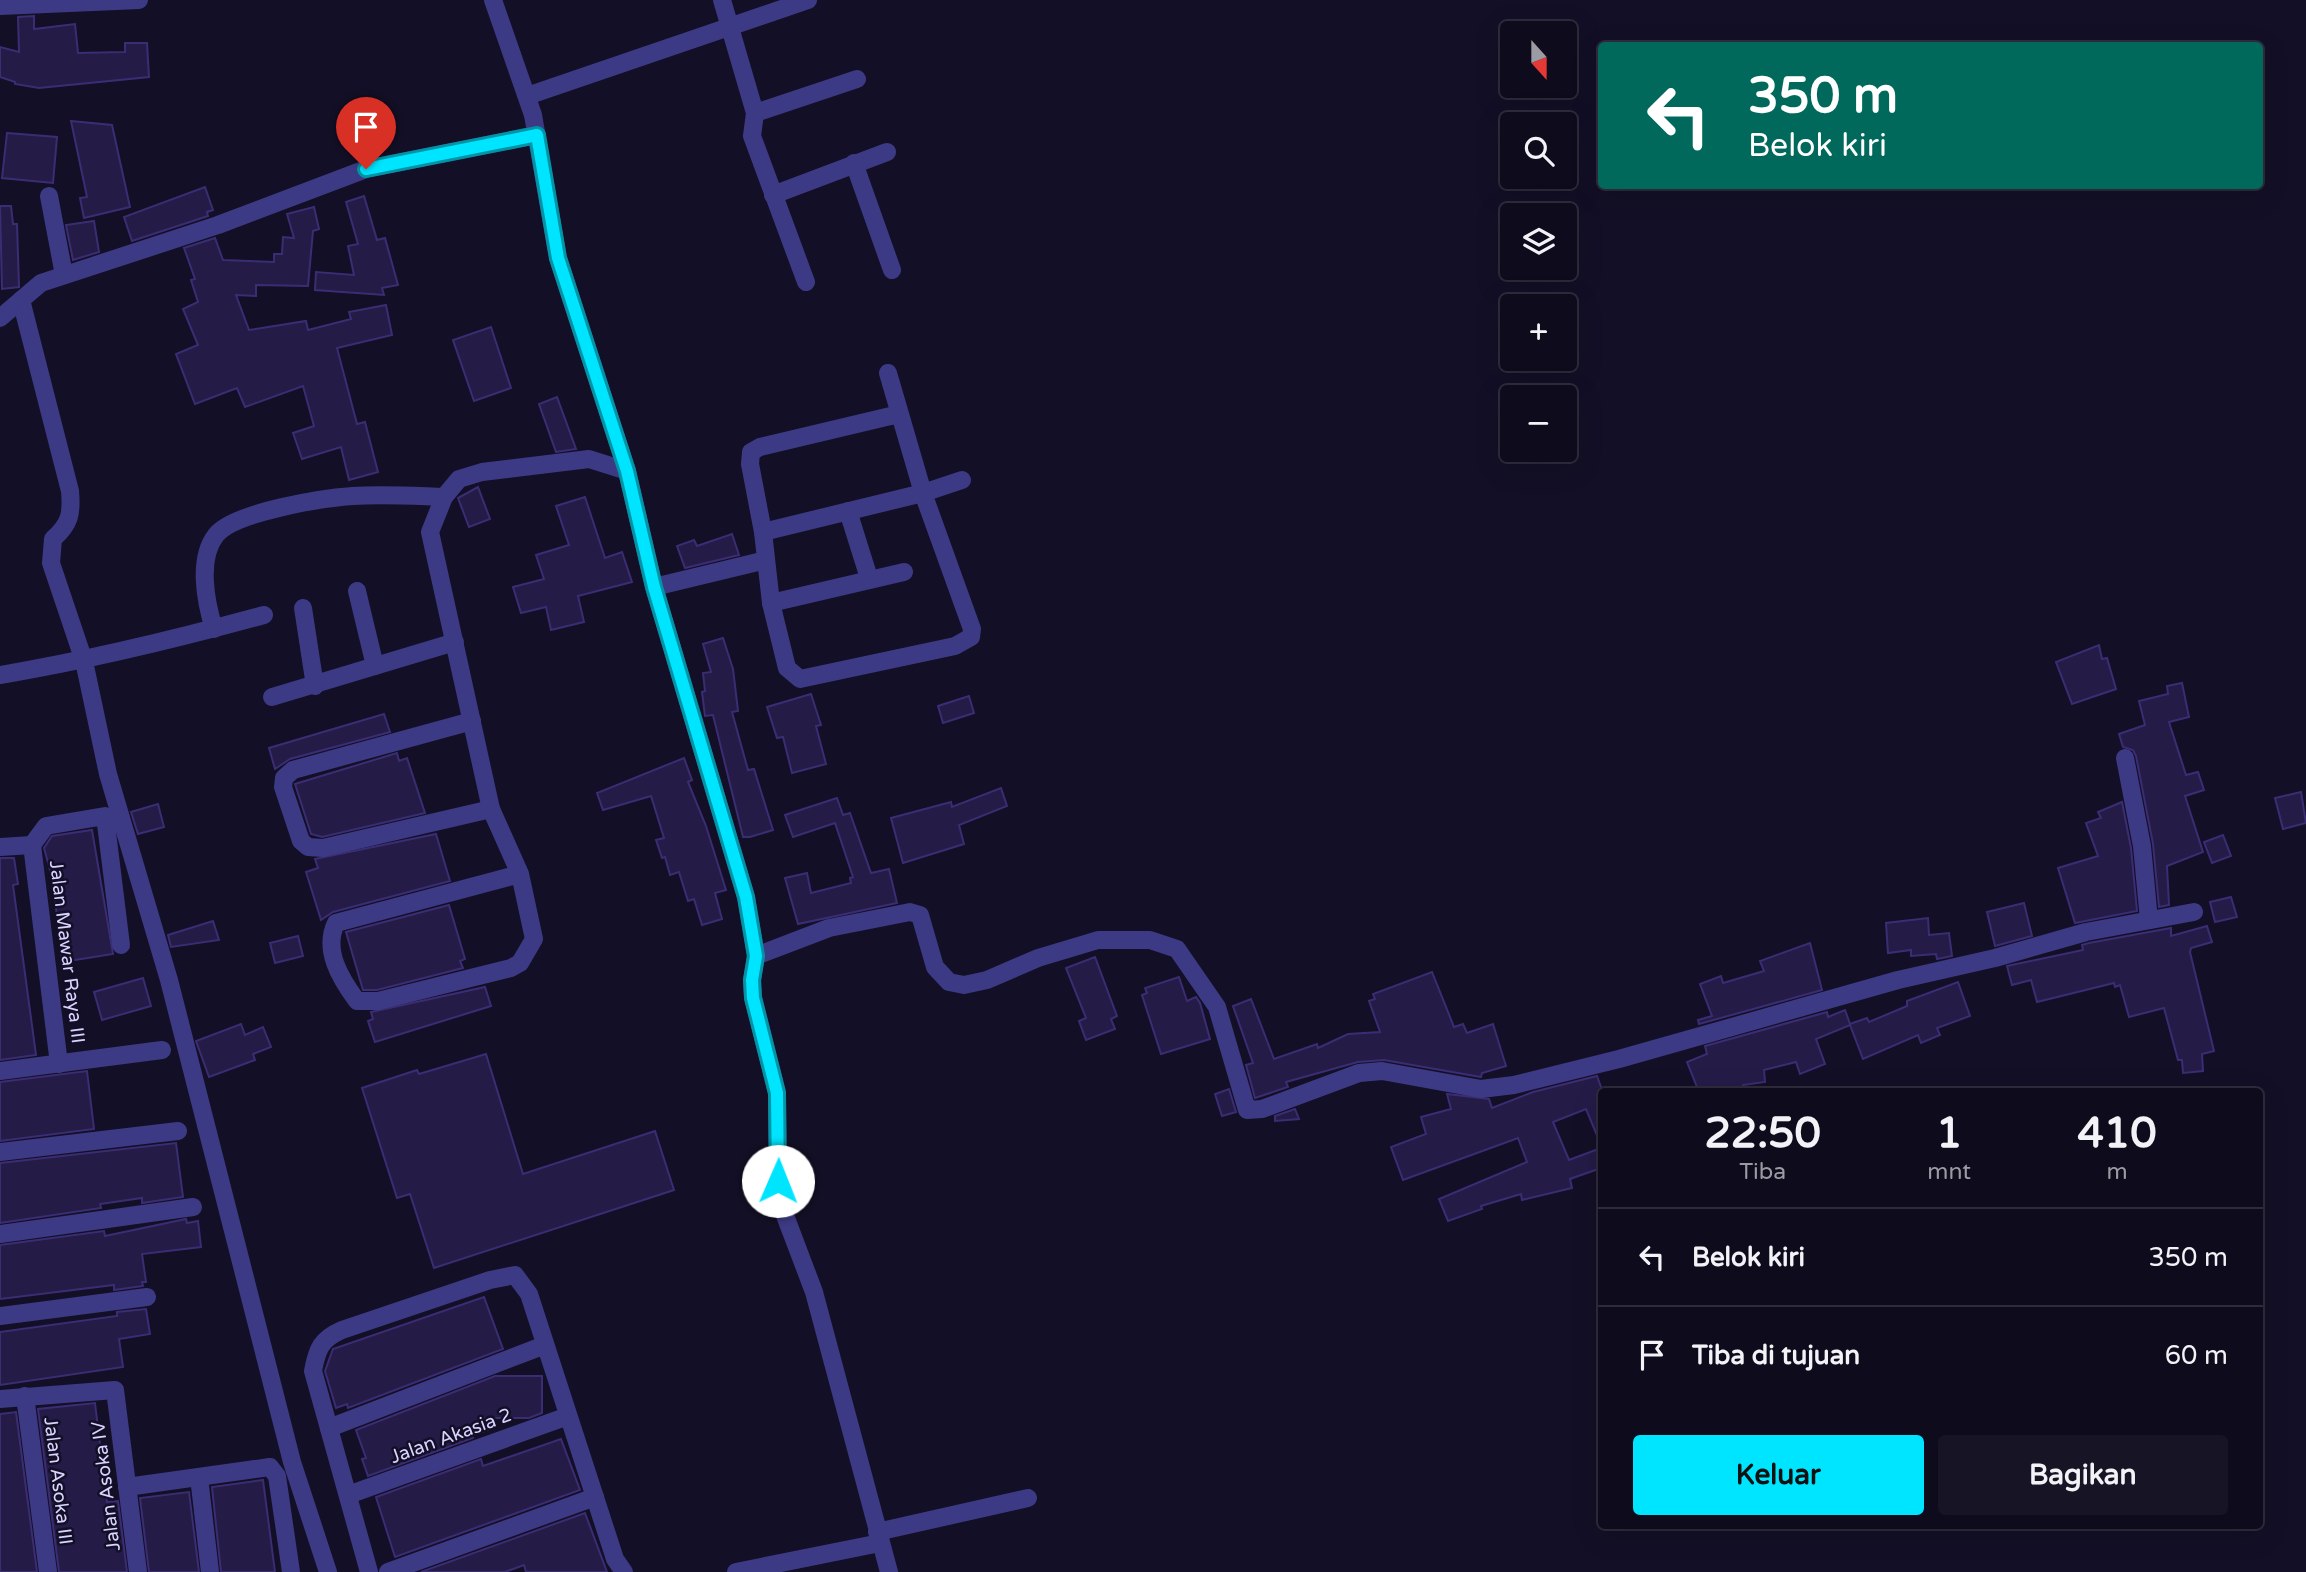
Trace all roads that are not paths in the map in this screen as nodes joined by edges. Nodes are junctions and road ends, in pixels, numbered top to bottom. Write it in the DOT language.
graph roads {
  1 [pos="139,0"];
  2 [pos="493,0"];
  3 [pos="722,0"];
  4 [pos="808,0"];
  5 [pos="0,6"];
  6 [pos="728,28"];
  7 [pos="857,79"];
  8 [pos="527,96"];
  9 [pos="755,113"];
  10 [pos="537,135"];
  11 [pos="887,152"];
  12 [pos="854,163"];
  13 [pos="772,195"];
  14 [pos="49,196"];
  15 [pos="892,270"];
  16 [pos="64,275"];
  17 [pos="806,282"];
  18 [pos="20,300"];
  19 [pos="0,318"];
  20 [pos="888,373"];
  21 [pos="900,414"];
  22 [pos="627,471"];
  23 [pos="962,480"];
  24 [pos="923,494"];
  25 [pos="444,496"];
  26 [pos="848,511"];
  27 [pos="763,532"];
  28 [pos="766,560"];
  29 [pos="904,572"];
  30 [pos="869,578"];
  31 [pos="654,587"];
  32 [pos="357,591"];
  33 [pos="771,603"];
  34 [pos="303,608"];
  35 [pos="264,615"];
  36 [pos="214,629"];
  37 [pos="455,642"];
  38 [pos="84,661"];
  39 [pos="375,666"];
  40 [pos="0,675"];
  41 [pos="315,686"];
  42 [pos="272,697"];
  43 [pos="472,721"];
  44 [pos="2125,758"];
  45 [pos="491,809"];
  46 [pos="32,845"];
  47 [pos="0,847"];
  48 [pos="520,874"];
  49 [pos="2194,912"];
  50 [pos="2149,920"];
  51 [pos="121,945"];
  52 [pos="756,956"];
  53 [pos="162,1050"];
  54 [pos="60,1064"];
  55 [pos="0,1071"];
  56 [pos="177,1131"];
  57 [pos="0,1152"];
  58 [pos="193,1208"];
  59 [pos="0,1234"];
  60 [pos="147,1297"];
  61 [pos="0,1316"];
  62 [pos="545,1345"];
  63 [pos="25,1396"];
  64 [pos="0,1399"];
  65 [pos="568,1416"];
  66 [pos="329,1428"];
  67 [pos="199,1477"];
  68 [pos="127,1487"];
  69 [pos="348,1495"];
  70 [pos="595,1497"];
  71 [pos="1028,1498"];
  72 [pos="879,1537"];
  73 [pos="48,1572"];
  74 [pos="138,1572"];
  75 [pos="211,1572"];
  76 [pos="291,1572"];
  77 [pos="328,1572"];
  78 [pos="369,1572"];
  79 [pos="388,1572"];
  80 [pos="624,1572"];
  81 [pos="737,1572"];
  82 [pos="889,1572"];
  1 -- 5 [label="street"];
  2 -- 8 [label="street"];
  3 -- 6 [label="street"];
  4 -- 6 [label="street"];
  6 -- 8 [label="street"];
  6 -- 9 [label="street"];
  7 -- 9 [label="street"];
  8 -- 10 [label="street"];
  9 -- 13 [label="street"];
  10 -- 16 [label="street"];
  10 -- 22 [label="street"];
  11 -- 12 [label="street"];
  12 -- 13 [label="street"];
  12 -- 15 [label="street"];
  13 -- 17 [label="street"];
  14 -- 16 [label="street"];
  16 -- 18 [label="street"];
  18 -- 19 [label="street"];
  18 -- 38 [label="street"];
  20 -- 21 [label="street"];
  21 -- 24 [label="street"];
  21 -- 27 [label="street"];
  22 -- 25 [label="street"];
  22 -- 31 [label="street"];
  23 -- 24 [label="street"];
  24 -- 26 [label="street"];
  24 -- 33 [label="street"];
  25 -- 36 [label="street"];
  25 -- 37 [label="street"];
  26 -- 27 [label="street"];
  26 -- 30 [label="street"];
  27 -- 28 [label="street"];
  28 -- 31 [label="street"];
  28 -- 33 [label="street"];
  29 -- 30 [label="street"];
  30 -- 33 [label="street"];
  31 -- 52 [label="street"];
  32 -- 39 [label="street"];
  34 -- 41 [label="street"];
  35 -- 36 [label="street"];
  36 -- 38 [label="street"];
  37 -- 39 [label="street"];
  37 -- 43 [label="street"];
  38 -- 40 [label="street"];
  38 -- 77 [label="street"];
  39 -- 41 [label="street"];
  41 -- 42 [label="street"];
  43 -- 45 [label="street"];
  43 -- 45 [label="street"];
  44 -- 50 [label="street"];
  45 -- 48 [label="street"];
  46 -- 47 [label="street"];
  46 -- 51 [label="street"];
  46 -- 54 [label="street, Jalan Mawar Raya III"];
  48 -- 48 [label="street"];
  49 -- 50 [label="street"];
  50 -- 52 [label="street"];
  52 -- 72 [label="street"];
  53 -- 54 [label="street"];
  54 -- 55 [label="street"];
  56 -- 57 [label="street"];
  58 -- 59 [label="street"];
  60 -- 61 [label="street"];
  62 -- 65 [label="street"];
  62 -- 66 [label="street"];
  62 -- 66 [label="street"];
  63 -- 64 [label="street"];
  63 -- 68 [label="street, Jalan Asoka IV"];
  63 -- 73 [label="street, Jalan Asoka III"];
  65 -- 69 [label="street, Jalan Akasia 2"];
  65 -- 70 [label="street"];
  66 -- 69 [label="street"];
  67 -- 68 [label="street"];
  67 -- 75 [label="street"];
  67 -- 76 [label="street"];
  68 -- 74 [label="street, Jalan Asoka IV"];
  69 -- 78 [label="street"];
  70 -- 79 [label="street"];
  70 -- 80 [label="street"];
  71 -- 72 [label="street"];
  72 -- 81 [label="street"];
  72 -- 82 [label="street"];
}
